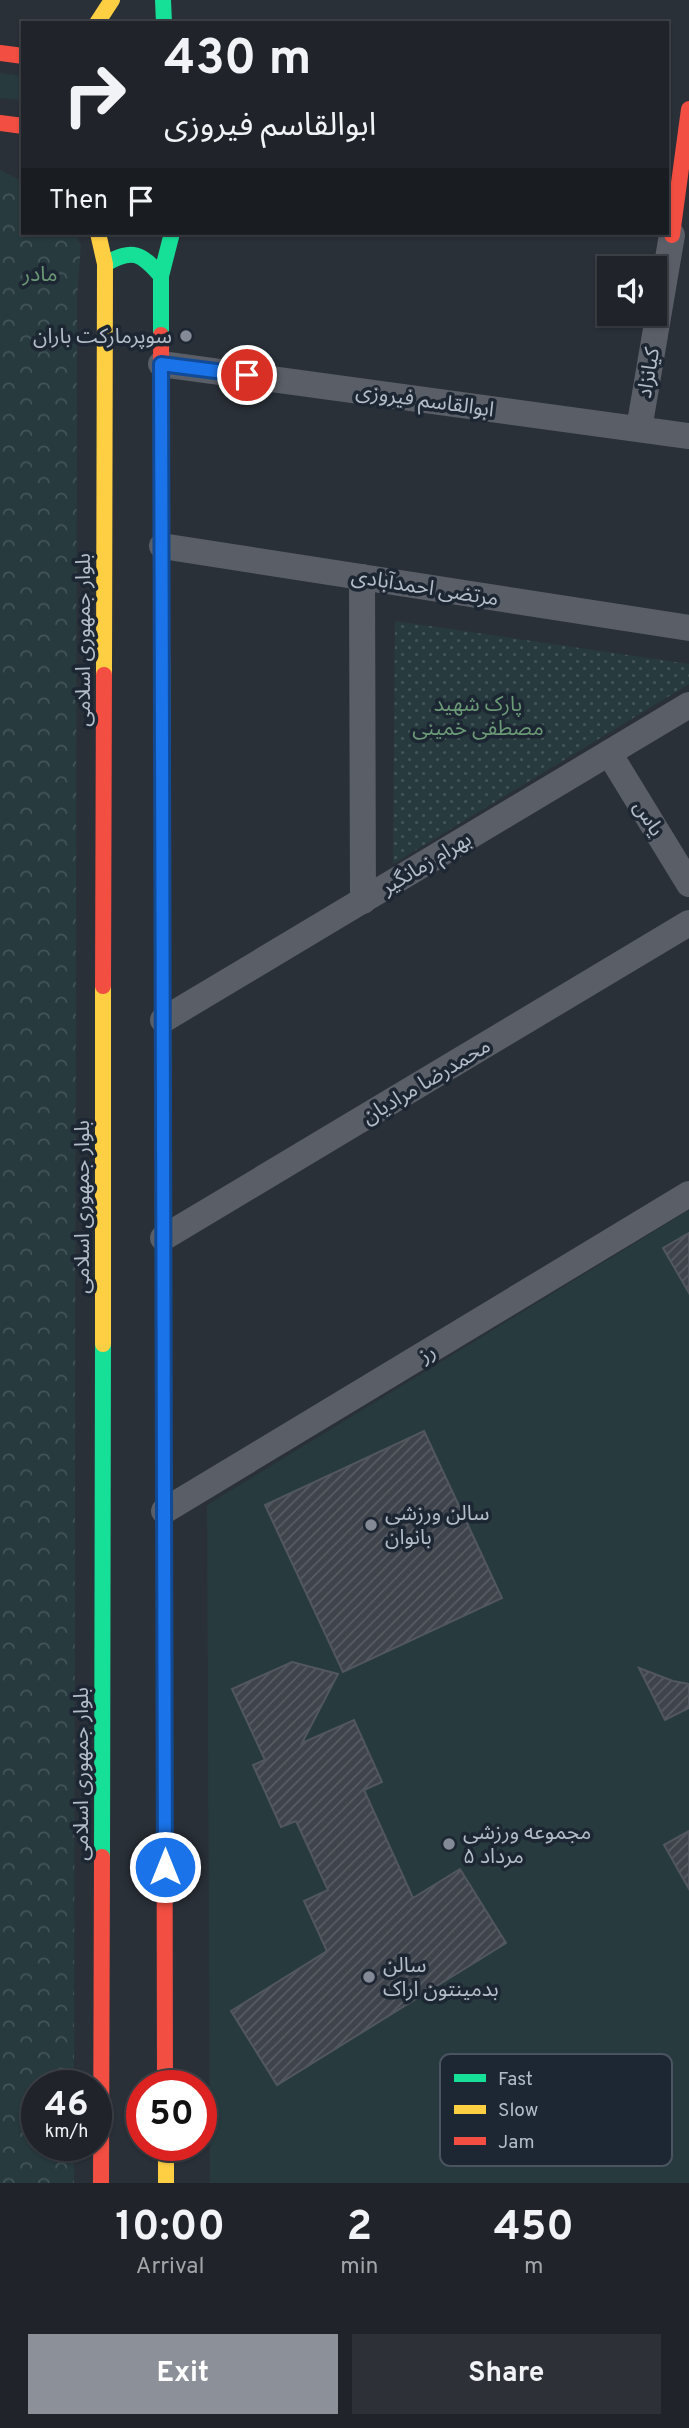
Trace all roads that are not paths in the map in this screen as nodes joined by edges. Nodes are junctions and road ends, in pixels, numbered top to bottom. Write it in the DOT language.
graph roads {
  1 [pos="163,0"];
  2 [pos="112,1"];
  3 [pos="98,21"];
  4 [pos="118,21"];
  5 [pos="162,21"];
  6 [pos="0,53"];
  7 [pos="21,56"];
  8 [pos="689,109"];
  9 [pos="0,123"];
  10 [pos="21,126"];
  11 [pos="0,139"];
  12 [pos="21,140"];
  13 [pos="678,190"];
  14 [pos="98,235"];
  15 [pos="171,235"];
  16 [pos="672,235"];
  17 [pos="105,264"];
  18 [pos="161,276"];
  19 [pos="161,364"];
  20 [pos="639,429"];
  21 [pos="689,436"];
  22 [pos="162,546"];
  23 [pos="362,577"];
  24 [pos="689,628"];
  25 [pos="689,705"];
  26 [pos="609,753"];
  27 [pos="689,884"];
  28 [pos="363,901"];
  29 [pos="689,923"];
  30 [pos="163,1020"];
  31 [pos="689,1194"];
  32 [pos="163,1238"];
  33 [pos="164,1511"];
  34 [pos="165,2070"];
  35 [pos="166,2161"];
  36 [pos="101,2183"];
  37 [pos="166,2183"];
  1 -- 5 [label="main road"];
  2 -- 3 [label="main road"];
  2 -- 4 [label="main road"];
  6 -- 7 [label="main road"];
  8 -- 13 [label="main road"];
  9 -- 10 [label="main road"];
  11 -- 12 [label="main road"];
  13 -- 16 [label="main road"];
  14 -- 17 [label="main road, بلوار جمهوری اسلامی"];
  15 -- 18 [label="main road"];
  16 -- 20 [label="street, کیانزاد"];
  17 -- 18 [label="main road"];
  17 -- 36 [label="main road, بلوار جمهوری اسلامی"];
  18 -- 19 [label="main road"];
  19 -- 20 [label="street, ابوالقاسم فیروزی"];
  19 -- 22 [label="main road"];
  20 -- 21 [label="street, ابوالقاسم فیروزی"];
  22 -- 23 [label="street, مرتضی احمدآبادی"];
  22 -- 30 [label="main road"];
  23 -- 24 [label="street, مرتضی احمدآبادی"];
  23 -- 28 [label="street"];
  25 -- 26 [label="street, بهرام زمانگیر"];
  26 -- 27 [label="street, یاس"];
  26 -- 28 [label="street, بهرام زمانگیر"];
  28 -- 30 [label="street, بهرام زمانگیر"];
  29 -- 32 [label="street, محمدرضا مرادیان"];
  30 -- 32 [label="main road"];
  31 -- 33 [label="street, رز"];
  32 -- 33 [label="main road"];
  33 -- 34 [label="main road"];
  35 -- 37 [label="main road"];
}
